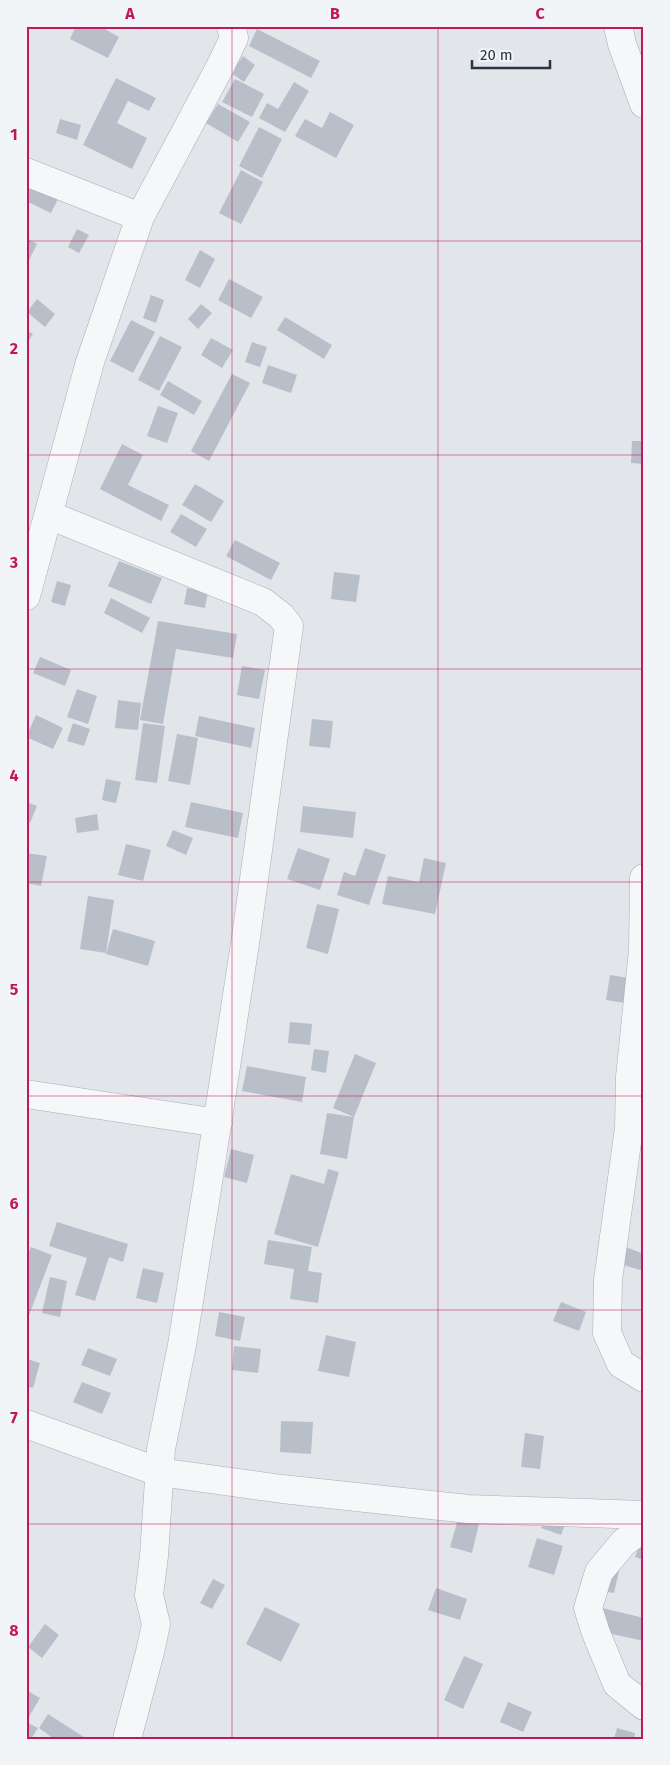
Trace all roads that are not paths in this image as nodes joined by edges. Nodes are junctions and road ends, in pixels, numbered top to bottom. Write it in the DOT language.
graph roads {
  1 [pos="231,26"];
  2 [pos="618,26"];
  3 [pos="644,104"];
  4 [pos="26,172"];
  5 [pos="140,217"];
  6 [pos="49,514"];
  7 [pos="26,596"];
  8 [pos="644,878"];
  9 [pos="26,1094"];
  10 [pos="218,1123"];
  11 [pos="644,1378"];
  12 [pos="26,1424"];
  13 [pos="159,1472"];
  14 [pos="644,1515"];
  15 [pos="644,1528"];
  16 [pos="644,1706"];
  17 [pos="128,1739"];
  1 -- 5 [label="street"];
  2 -- 3 [label="street"];
  4 -- 5 [label="street"];
  5 -- 6 [label="street"];
  6 -- 7 [label="street"];
  6 -- 10 [label="street"];
  8 -- 11 [label="street"];
  9 -- 10 [label="street"];
  10 -- 13 [label="street"];
  12 -- 13 [label="street"];
  13 -- 14 [label="street"];
  13 -- 17 [label="street"];
  15 -- 16 [label="street"];
}
